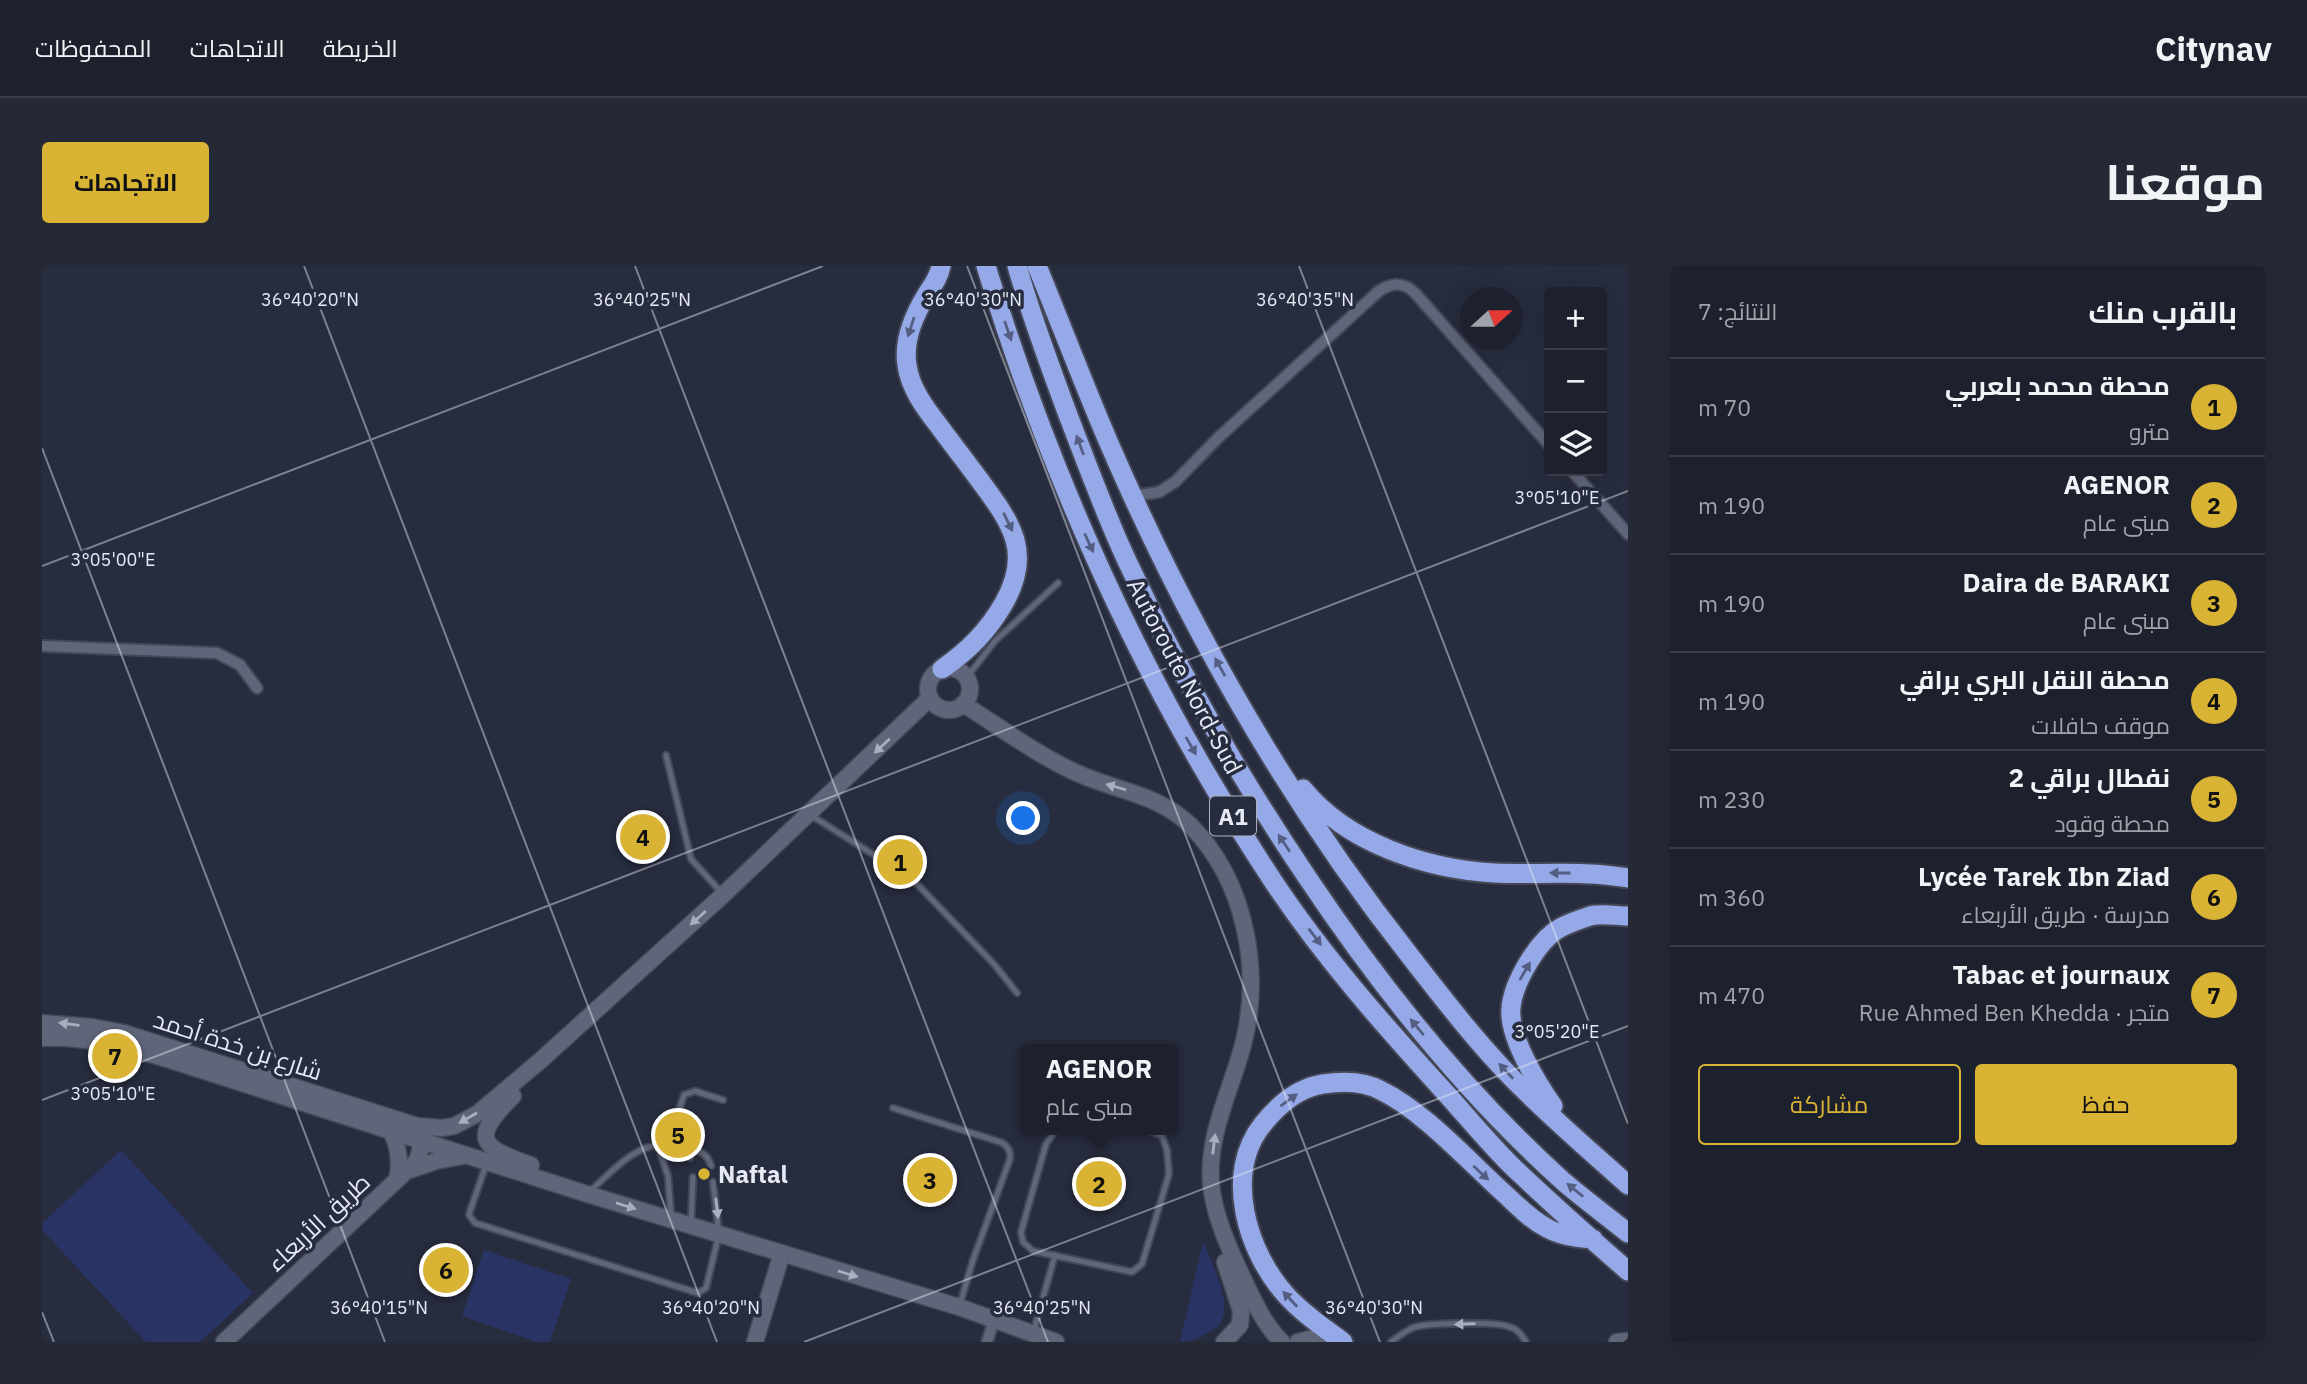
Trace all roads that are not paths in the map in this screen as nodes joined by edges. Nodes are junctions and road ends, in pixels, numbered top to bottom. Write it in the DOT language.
graph roads {
  1 [pos="941,266"];
  2 [pos="986,266"];
  3 [pos="1017,266"];
  4 [pos="1037,266"];
  5 [pos="1544,439"];
  6 [pos="1576,476"];
  7 [pos="1133,496"];
  8 [pos="1628,534"];
  9 [pos="1058,583"];
  10 [pos="42,646"];
  11 [pos="943,668"];
  12 [pos="967,677"];
  13 [pos="257,688"];
  14 [pos="930,698"];
  15 [pos="963,704"];
  16 [pos="1260,737"];
  17 [pos="666,755"];
  18 [pos="809,814"];
  19 [pos="1628,878"];
  20 [pos="723,895"];
  21 [pos="1628,916"];
  22 [pos="1017,993"];
  23 [pos="42,1023"];
  24 [pos="42,1038"];
  25 [pos="541,1060"];
  26 [pos="723,1100"];
  27 [pos="894,1108"];
  28 [pos="391,1131"];
  29 [pos="419,1133"];
  30 [pos="1052,1135"];
  31 [pos="1160,1135"];
  32 [pos="1578,1141"];
  33 [pos="668,1143"];
  34 [pos="657,1144"];
  35 [pos="687,1147"];
  36 [pos="466,1155"];
  37 [pos="690,1158"];
  38 [pos="487,1162"];
  39 [pos="711,1166"];
  40 [pos="402,1175"];
  41 [pos="693,1177"];
  42 [pos="713,1182"];
  43 [pos="1211,1182"];
  44 [pos="1628,1185"];
  45 [pos="561,1186"];
  46 [pos="587,1194"];
  47 [pos="671,1220"];
  48 [pos="691,1226"];
  49 [pos="1628,1233"];
  50 [pos="719,1234"];
  51 [pos="1593,1240"];
  52 [pos="782,1253"];
  53 [pos="1055,1255"];
  54 [pos="1628,1272"];
  55 [pos="958,1307"];
  56 [pos="994,1320"];
  57 [pos="1033,1334"];
  58 [pos="1628,1341"];
  59 [pos="224,1342"];
  60 [pos="755,1342"];
  61 [pos="987,1342"];
  62 [pos="1056,1342"];
  63 [pos="1224,1342"];
  64 [pos="1282,1342"];
  65 [pos="1298,1342"];
  66 [pos="1331,1342"];
  67 [pos="1343,1342"];
  68 [pos="1391,1342"];
  69 [pos="1526,1342"];
  70 [pos="1617,1342"];
  1 -- 11 [label="highway, one-way"];
  2 -- 51 [label="highway, Autoroute Nord-Sud / A1, one-way"];
  49 -- 3 [label="highway, Autoroute Nord-Sud / A1, one-way"];
  4 -- 7 [label="highway"];
  5 -- 7 [label="street"];
  6 -- 8 [label="street"];
  16 -- 7 [label="highway, one-way"];
  9 -- 12 [label="lane"];
  10 -- 13 [label="street"];
  11 -- 12 [label="main road"];
  11 -- 14 [label="main road"];
  12 -- 15 [label="main road"];
  14 -- 15 [label="main road"];
  14 -- 18 [label="main road, one-way"];
  43 -- 15 [label="main road, one-way"];
  19 -- 16 [label="highway, one-way"];
  32 -- 16 [label="highway, one-way"];
  17 -- 20 [label="lane"];
  18 -- 20 [label="main road"];
  18 -- 22 [label="lane"];
  20 -- 25 [label="main road, one-way"];
  32 -- 21 [label="highway, one-way"];
  29 -- 23 [label="main road, شارع بن خدة أحمد, one-way"];
  24 -- 28 [label="main road"];
  25 -- 29 [label="main road, one-way"];
  25 -- 45 [label="main road"];
  26 -- 33 [label="lane"];
  27 -- 55 [label="lane"];
  28 -- 29 [label="main road"];
  28 -- 40 [label="main road"];
  29 -- 36 [label="main road"];
  29 -- 40 [label="main road, طريق الأربعاء"];
  30 -- 53 [label="lane"];
  31 -- 53 [label="lane"];
  32 -- 44 [label="highway"];
  33 -- 34 [label="lane"];
  33 -- 35 [label="lane"];
  34 -- 46 [label="lane"];
  34 -- 47 [label="lane"];
  35 -- 37 [label="lane"];
  35 -- 39 [label="lane"];
  36 -- 38 [label="main road"];
  36 -- 40 [label="main road"];
  38 -- 45 [label="main road"];
  38 -- 50 [label="lane"];
  40 -- 59 [label="main road, طريق الأربعاء"];
  41 -- 48 [label="lane"];
  42 -- 50 [label="lane, one-way"];
  43 -- 63 [label="main road"];
  43 -- 64 [label="main road"];
  45 -- 46 [label="main road"];
  46 -- 47 [label="main road, one-way"];
  47 -- 48 [label="main road"];
  48 -- 50 [label="main road"];
  50 -- 52 [label="main road"];
  51 -- 54 [label="highway, Autoroute Nord-Sud / A1"];
  67 -- 51 [label="highway, one-way"];
  52 -- 55 [label="main road, one-way"];
  52 -- 60 [label="main road"];
  53 -- 57 [label="lane"];
  55 -- 56 [label="main road"];
  56 -- 57 [label="main road"];
  56 -- 61 [label="street"];
  57 -- 62 [label="main road"];
  58 -- 70 [label="main road"];
  65 -- 66 [label="main road"];
  69 -- 68 [label="lane, one-way"];
}
